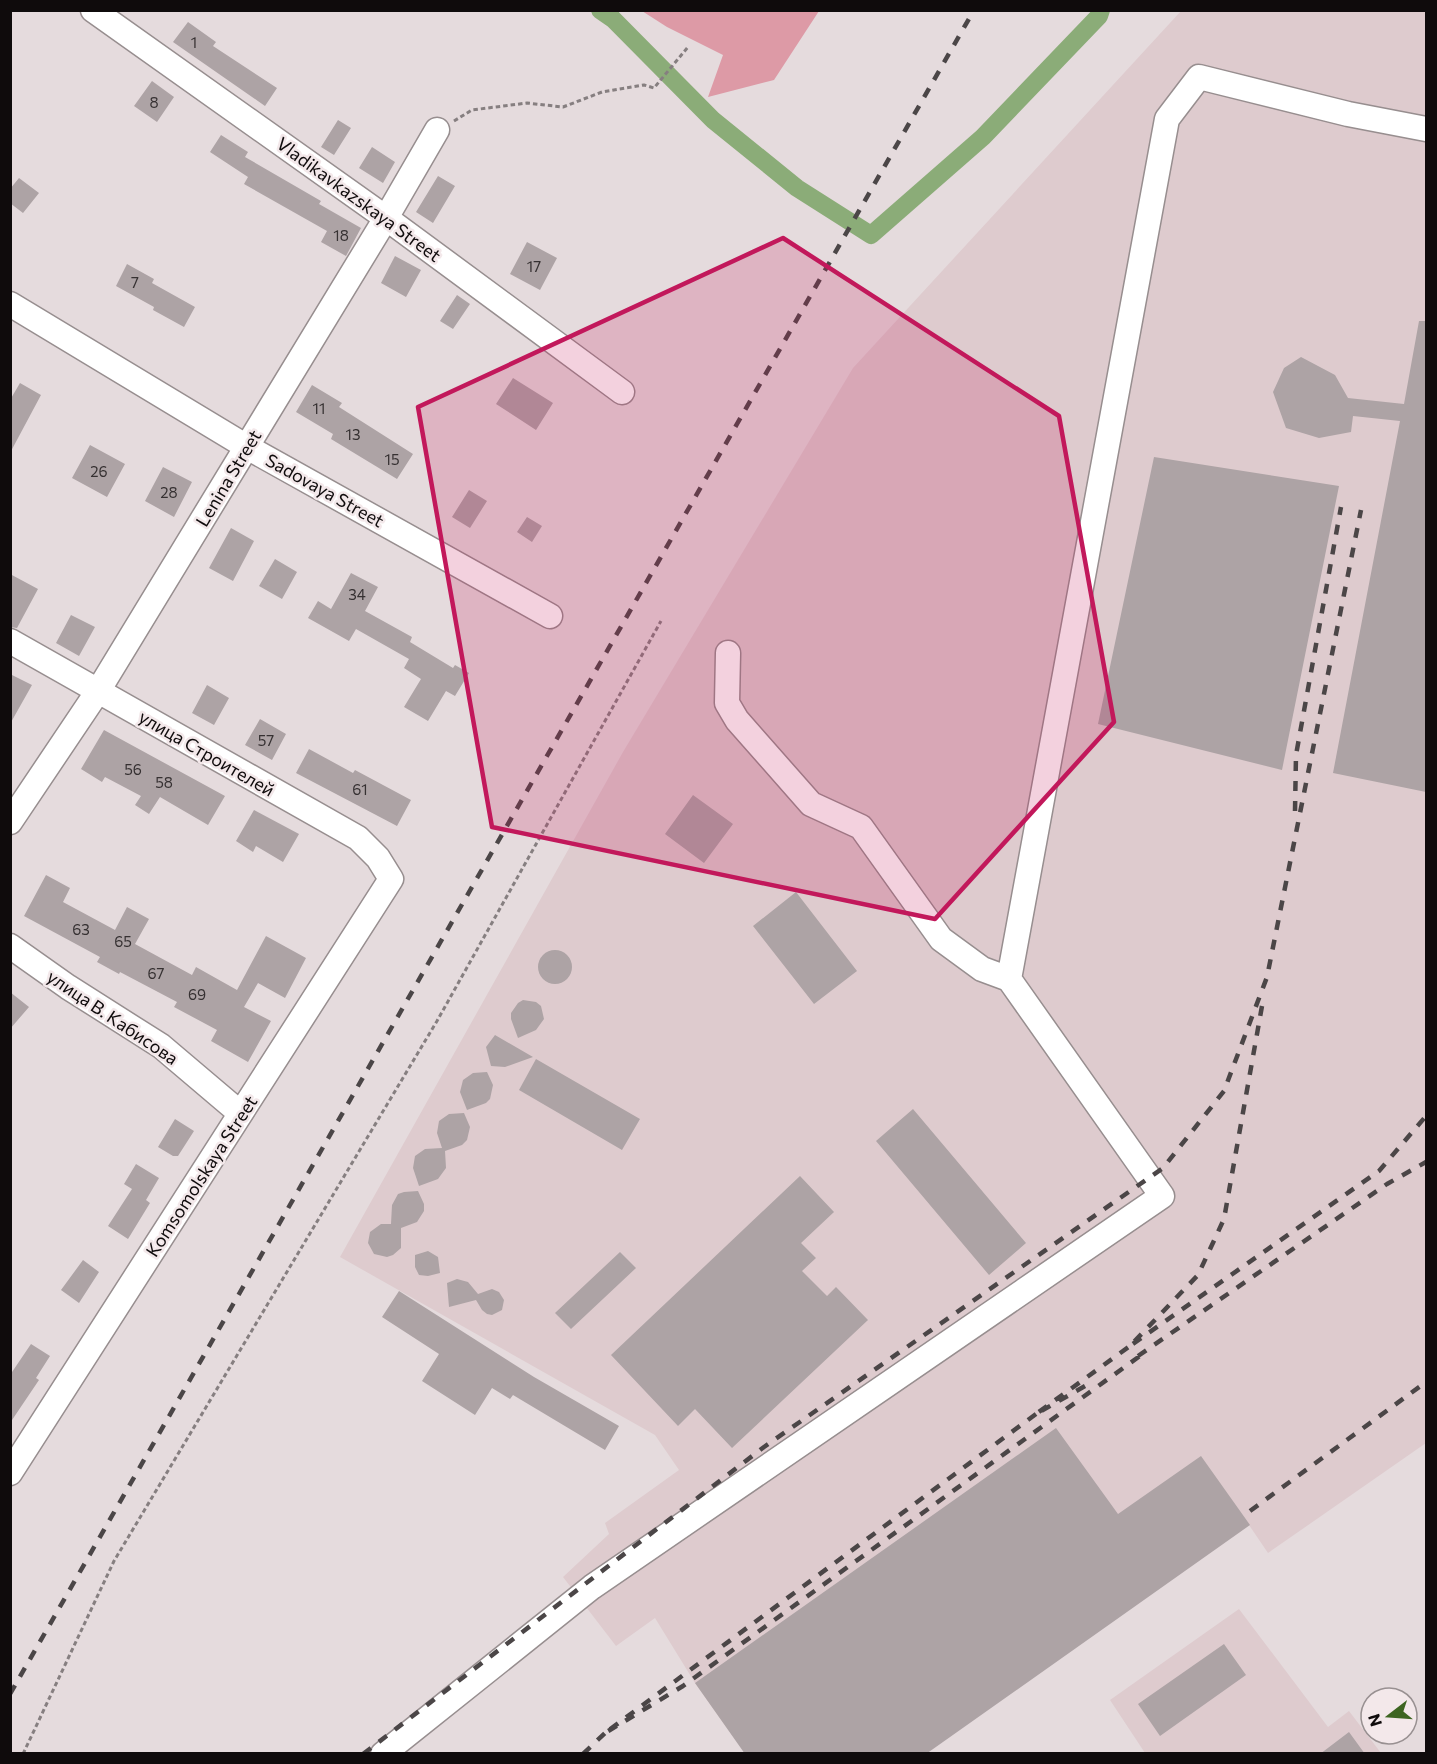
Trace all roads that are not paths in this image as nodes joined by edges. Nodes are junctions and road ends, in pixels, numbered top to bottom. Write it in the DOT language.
graph roads {
  1 [pos="93,10"];
  2 [pos="1426,129"];
  3 [pos="437,130"];
  4 [pos="386,218"];
  5 [pos="10,304"];
  6 [pos="622,392"];
  7 [pos="247,447"];
  8 [pos="550,616"];
  9 [pos="10,642"];
  10 [pos="728,653"];
  11 [pos="98,691"];
  12 [pos="10,822"];
  13 [pos="392,879"];
  14 [pos="10,946"];
  15 [pos="1009,979"];
  16 [pos="240,1113"];
  17 [pos="10,1473"];
  18 [pos="383,1754"];
  1 -- 4 [label="street, Vladikavkazskaya Street"];
  2 -- 15 [label="street"];
  3 -- 4 [label="street, Lenina Street"];
  4 -- 6 [label="street, Vladikavkazskaya Street"];
  4 -- 7 [label="street, Lenina Street"];
  5 -- 7 [label="street, Sadovaya Street"];
  7 -- 8 [label="street, Sadovaya Street"];
  7 -- 11 [label="street, Lenina Street"];
  9 -- 11 [label="street, улица Строителей"];
  10 -- 15 [label="street"];
  11 -- 12 [label="street, Lenina Street"];
  11 -- 13 [label="street, улица Строителей"];
  13 -- 16 [label="street, Komsomolskaya Street"];
  14 -- 16 [label="street, улица В. Кабисова"];
  15 -- 18 [label="street"];
  16 -- 17 [label="street, Komsomolskaya Street"];
}
